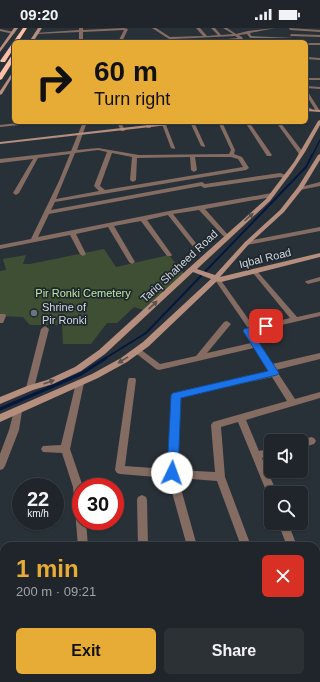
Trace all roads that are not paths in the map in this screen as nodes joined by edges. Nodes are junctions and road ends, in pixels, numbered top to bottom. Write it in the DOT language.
graph roads {
  1 [pos="16,28"];
  2 [pos="25,28"];
  3 [pos="32,28"];
  4 [pos="40,28"];
  5 [pos="154,28"];
  6 [pos="165,28"];
  7 [pos="198,28"];
  8 [pos="213,28"];
  9 [pos="225,28"];
  10 [pos="273,28"];
  11 [pos="126,29"];
  12 [pos="263,29"];
  13 [pos="290,29"];
  14 [pos="0,30"];
  15 [pos="82,30"];
  16 [pos="248,30"];
  17 [pos="320,31"];
  18 [pos="13,33"];
  19 [pos="37,33"];
  20 [pos="278,33"];
  21 [pos="236,34"];
  22 [pos="206,36"];
  23 [pos="220,36"];
  24 [pos="309,36"];
  25 [pos="320,36"];
  26 [pos="26,37"];
  27 [pos="264,37"];
  28 [pos="168,38"];
  29 [pos="279,38"];
  30 [pos="292,38"];
  31 [pos="17,40"];
  32 [pos="32,40"];
  33 [pos="81,40"];
  34 [pos="121,40"];
  35 [pos="172,40"];
  36 [pos="220,40"];
  37 [pos="310,41"];
  38 [pos="308,44"];
  39 [pos="320,44"];
  40 [pos="12,47"];
  41 [pos="0,51"];
  42 [pos="308,58"];
  43 [pos="12,59"];
  44 [pos="320,59"];
  45 [pos="0,65"];
  46 [pos="12,77"];
  47 [pos="0,78"];
  48 [pos="308,79"];
  49 [pos="320,79"];
  50 [pos="308,86"];
  51 [pos="320,88"];
  52 [pos="0,94"];
  53 [pos="308,95"];
  54 [pos="308,110"];
  55 [pos="319,111"];
  56 [pos="320,121"];
  57 [pos="20,124"];
  58 [pos="85,124"];
  59 [pos="120,124"];
  60 [pos="148,124"];
  61 [pos="170,124"];
  62 [pos="193,124"];
  63 [pos="221,124"];
  64 [pos="248,124"];
  65 [pos="279,124"];
  66 [pos="164,125"];
  67 [pos="0,126"];
  68 [pos="123,130"];
  69 [pos="81,134"];
  70 [pos="0,143"];
  71 [pos="203,146"];
  72 [pos="173,148"];
  73 [pos="74,152"];
  74 [pos="110,152"];
  75 [pos="301,153"];
  76 [pos="232,154"];
  77 [pos="269,155"];
  78 [pos="136,156"];
  79 [pos="192,156"];
  80 [pos="320,156"];
  81 [pos="36,157"];
  82 [pos="0,161"];
  83 [pos="194,170"];
  84 [pos="286,176"];
  85 [pos="133,180"];
  86 [pos="320,184"];
  87 [pos="300,188"];
  88 [pos="103,192"];
  89 [pos="16,193"];
  90 [pos="272,195"];
  91 [pos="53,201"];
  92 [pos="201,208"];
  93 [pos="47,213"];
  94 [pos="169,213"];
  95 [pos="143,219"];
  96 [pos="110,225"];
  97 [pos="320,230"];
  98 [pos="72,233"];
  99 [pos="227,237"];
  100 [pos="34,240"];
  101 [pos="247,243"];
  102 [pos="0,247"];
  103 [pos="196,247"];
  104 [pos="83,254"];
  105 [pos="169,255"];
  106 [pos="320,255"];
  107 [pos="132,262"];
  108 [pos="192,270"];
  109 [pos="255,272"];
  110 [pos="215,279"];
  111 [pos="320,279"];
  112 [pos="308,282"];
  113 [pos="320,314"];
  114 [pos="295,319"];
  115 [pos="227,324"];
  116 [pos="45,329"];
  117 [pos="252,329"];
  118 [pos="256,345"];
  119 [pos="137,351"];
  120 [pos="320,356"];
  121 [pos="199,358"];
  122 [pos="272,370"];
  123 [pos="132,380"];
  124 [pos="80,383"];
  125 [pos="30,388"];
  126 [pos="320,395"];
  127 [pos="0,401"];
  128 [pos="292,402"];
  129 [pos="18,411"];
  130 [pos="0,418"];
  131 [pos="241,418"];
  132 [pos="311,441"];
  133 [pos="308,442"];
  134 [pos="46,449"];
  135 [pos="65,450"];
  136 [pos="264,454"];
  137 [pos="258,456"];
  138 [pos="0,466"];
  139 [pos="172,473"];
  140 [pos="220,477"];
  141 [pos="269,486"];
  142 [pos="142,500"];
  143 [pos="286,530"];
  144 [pos="83,542"];
  145 [pos="143,542"];
  146 [pos="191,542"];
  147 [pos="244,542"];
  148 [pos="290,542"];
  1 -- 18 [label="main road"];
  2 -- 31 [label="highway"];
  3 -- 26 [label="highway"];
  4 -- 19 [label="main road"];
  5 -- 6 [label="street"];
  5 -- 28 [label="street"];
  7 -- 22 [label="street"];
  8 -- 23 [label="street"];
  9 -- 21 [label="street"];
  10 -- 12 [label="street"];
  11 -- 15 [label="street"];
  11 -- 34 [label="street"];
  12 -- 16 [label="street"];
  12 -- 27 [label="street"];
  13 -- 17 [label="street"];
  13 -- 30 [label="street"];
  14 -- 18 [label="street"];
  15 -- 19 [label="street"];
  15 -- 33 [label="street"];
  16 -- 21 [label="street"];
  16 -- 27 [label="street"];
  18 -- 41 [label="main road"];
  19 -- 32 [label="main road"];
  20 -- 29 [label="street"];
  21 -- 23 [label="street"];
  21 -- 36 [label="street"];
  22 -- 23 [label="street"];
  22 -- 28 [label="street"];
  24 -- 25 [label="street"];
  24 -- 30 [label="street"];
  24 -- 37 [label="street"];
  27 -- 29 [label="street"];
  28 -- 35 [label="street"];
  29 -- 30 [label="street"];
  38 -- 39 [label="street"];
  40 -- 45 [label="highway"];
  42 -- 44 [label="street"];
  43 -- 47 [label="highway"];
  46 -- 52 [label="main road"];
  48 -- 49 [label="street"];
  50 -- 51 [label="street"];
  53 -- 55 [label="street"];
  54 -- 55 [label="main road"];
  56 -- 75 [label="main road, Tariq Shaheed Road"];
  57 -- 67 [label="street"];
  58 -- 69 [label="street"];
  59 -- 68 [label="street"];
  60 -- 66 [label="main road"];
  60 -- 68 [label="main road"];
  61 -- 66 [label="main road"];
  62 -- 71 [label="street"];
  63 -- 76 [label="street"];
  64 -- 77 [label="street"];
  65 -- 75 [label="street"];
  66 -- 72 [label="street"];
  68 -- 69 [label="main road"];
  69 -- 70 [label="main road"];
  69 -- 73 [label="street"];
  73 -- 74 [label="street"];
  73 -- 81 [label="street"];
  73 -- 91 [label="street"];
  74 -- 78 [label="street"];
  74 -- 88 [label="street"];
  75 -- 84 [label="main road, Tariq Shaheed Road"];
  76 -- 79 [label="street"];
  76 -- 88 [label="street"];
  78 -- 79 [label="street"];
  78 -- 85 [label="street"];
  79 -- 83 [label="street"];
  80 -- 87 [label="main road"];
  81 -- 82 [label="street"];
  81 -- 89 [label="street"];
  84 -- 90 [label="main road, Tariq Shaheed Road"];
  84 -- 93 [label="street"];
  86 -- 87 [label="street"];
  87 -- 101 [label="main road"];
  88 -- 91 [label="street"];
  90 -- 92 [label="street"];
  99 -- 90 [label="main road, Tariq Shaheed Road, one-way"];
  91 -- 93 [label="street"];
  92 -- 94 [label="street"];
  92 -- 99 [label="street"];
  93 -- 100 [label="street"];
  94 -- 95 [label="street"];
  94 -- 103 [label="street"];
  95 -- 96 [label="street"];
  95 -- 105 [label="street"];
  96 -- 98 [label="street"];
  96 -- 107 [label="street"];
  97 -- 101 [label="street"];
  98 -- 100 [label="street"];
  98 -- 104 [label="street"];
  99 -- 108 [label="main road, Tariq Shaheed Road"];
  100 -- 102 [label="street"];
  101 -- 110 [label="main road"];
  106 -- 109 [label="main road, Iqbal Road"];
  108 -- 110 [label="main road"];
  125 -- 108 [label="main road, Tariq Shaheed Road, one-way"];
  109 -- 110 [label="main road, Iqbal Road"];
  109 -- 114 [label="street"];
  110 -- 117 [label="street"];
  110 -- 119 [label="main road"];
  111 -- 112 [label="street"];
  113 -- 114 [label="street"];
  114 -- 117 [label="street"];
  115 -- 121 [label="street"];
  116 -- 125 [label="street"];
  117 -- 118 [label="street"];
  118 -- 121 [label="street"];
  118 -- 122 [label="street"];
  119 -- 121 [label="street"];
  119 -- 124 [label="main road, one-way"];
  120 -- 122 [label="street"];
  122 -- 128 [label="street"];
  122 -- 139 [label="street"];
  123 -- 139 [label="street"];
  124 -- 129 [label="main road"];
  124 -- 135 [label="street"];
  125 -- 127 [label="main road, Tariq Shaheed Road"];
  126 -- 128 [label="street"];
  128 -- 131 [label="street"];
  129 -- 130 [label="main road"];
  129 -- 138 [label="street"];
  131 -- 137 [label="street"];
  131 -- 140 [label="street"];
  132 -- 133 [label="street"];
  134 -- 135 [label="street"];
  135 -- 144 [label="street"];
  136 -- 137 [label="street"];
  137 -- 141 [label="street"];
  139 -- 140 [label="street"];
  139 -- 146 [label="street"];
  140 -- 147 [label="street"];
  142 -- 145 [label="street"];
  143 -- 148 [label="street"];
}
